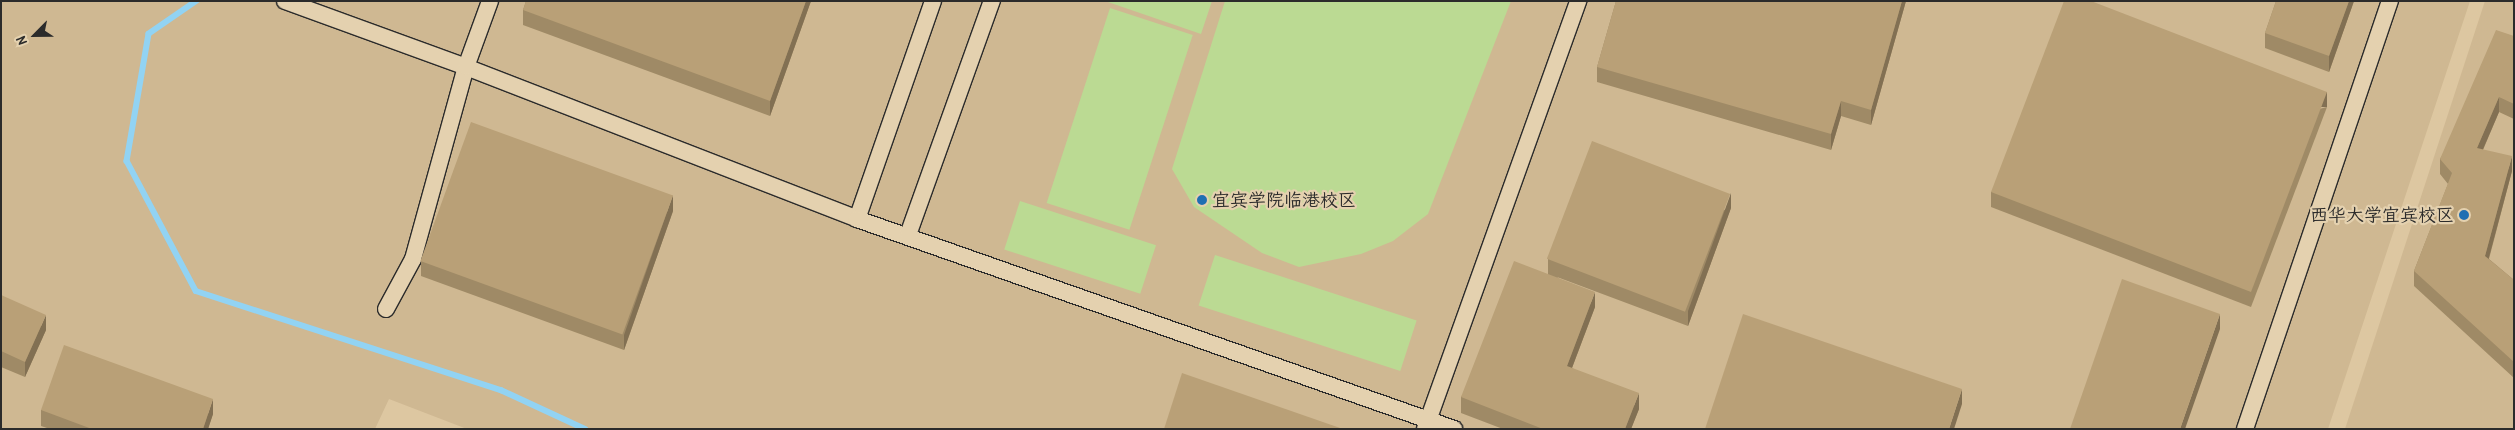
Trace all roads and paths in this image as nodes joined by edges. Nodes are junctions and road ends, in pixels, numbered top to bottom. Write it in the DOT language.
graph roads {
  1 [pos="285,1"];
  2 [pos="490,1"];
  3 [pos="933,1"];
  4 [pos="992,1"];
  5 [pos="1578,1"];
  6 [pos="2390,1"];
  7 [pos="466,67"];
  8 [pos="857,219"];
  9 [pos="908,235"];
  10 [pos="386,309"];
  11 [pos="1427,424"];
  12 [pos="1454,429"];
  13 [pos="2246,429"];
  1 -- 7 [label="street"];
  2 -- 7 [label="street"];
  3 -- 8 [label="street"];
  4 -- 9 [label="street"];
  5 -- 11 [label="street"];
  6 -- 13 [label="street"];
  7 -- 8 [label="street"];
  7 -- 10 [label="street"];
  8 -- 9 [label="street"];
  9 -- 11 [label="street"];
  11 -- 12 [label="street"];
}
